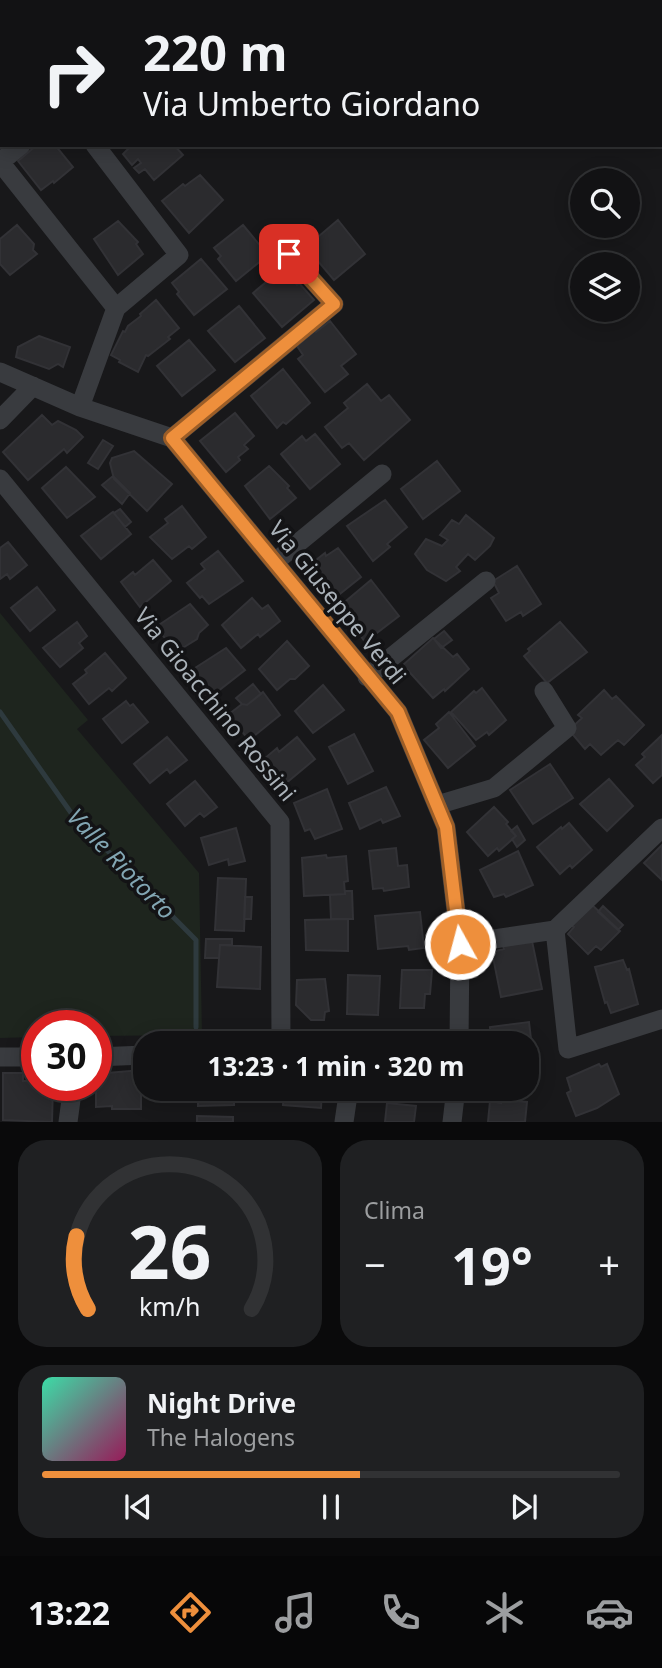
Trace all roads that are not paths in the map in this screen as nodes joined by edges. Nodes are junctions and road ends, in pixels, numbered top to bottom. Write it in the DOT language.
graph roads {
  1 [pos="19,147"];
  2 [pos="97,147"];
  3 [pos="289,254"];
  4 [pos="116,308"];
  5 [pos="0,372"];
  6 [pos="33,386"];
  7 [pos="80,407"];
  8 [pos="0,421"];
  9 [pos="172,438"];
  10 [pos="382,474"];
  11 [pos="0,479"];
  12 [pos="275,562"];
  13 [pos="486,581"];
  14 [pos="368,677"];
  15 [pos="544,691"];
  16 [pos="437,806"];
  17 [pos="662,828"];
  18 [pos="555,930"];
  19 [pos="460,944"];
  20 [pos="662,1019"];
  21 [pos="281,1031"];
  22 [pos="460,1031"];
  23 [pos="133,1055"];
  24 [pos="112,1056"];
  25 [pos="0,1057"];
  26 [pos="21,1057"];
  27 [pos="71,1101"];
  28 [pos="347,1101"];
  29 [pos="454,1101"];
  30 [pos="68,1122"];
  31 [pos="344,1122"];
  32 [pos="452,1122"];
  1 -- 4 [label="street"];
  2 -- 4 [label="street"];
  3 -- 9 [label="street"];
  4 -- 7 [label="street"];
  5 -- 6 [label="street"];
  6 -- 7 [label="street"];
  6 -- 8 [label="street"];
  7 -- 9 [label="street"];
  9 -- 12 [label="street, Via Giuseppe Verdi"];
  10 -- 12 [label="street"];
  11 -- 21 [label="street, Via Gioacchino Rossini"];
  12 -- 14 [label="street, Via Giuseppe Verdi"];
  13 -- 14 [label="street"];
  14 -- 16 [label="street, Via Giuseppe Verdi"];
  15 -- 16 [label="street"];
  16 -- 19 [label="street, Via Giuseppe Verdi"];
  17 -- 18 [label="street"];
  18 -- 19 [label="street"];
  18 -- 20 [label="street"];
  19 -- 22 [label="street, Via Giuseppe Verdi"];
  23 -- 24 [label="street"];
  25 -- 26 [label="street"];
  27 -- 30 [label="street"];
  28 -- 31 [label="street"];
  29 -- 32 [label="street"];
}
